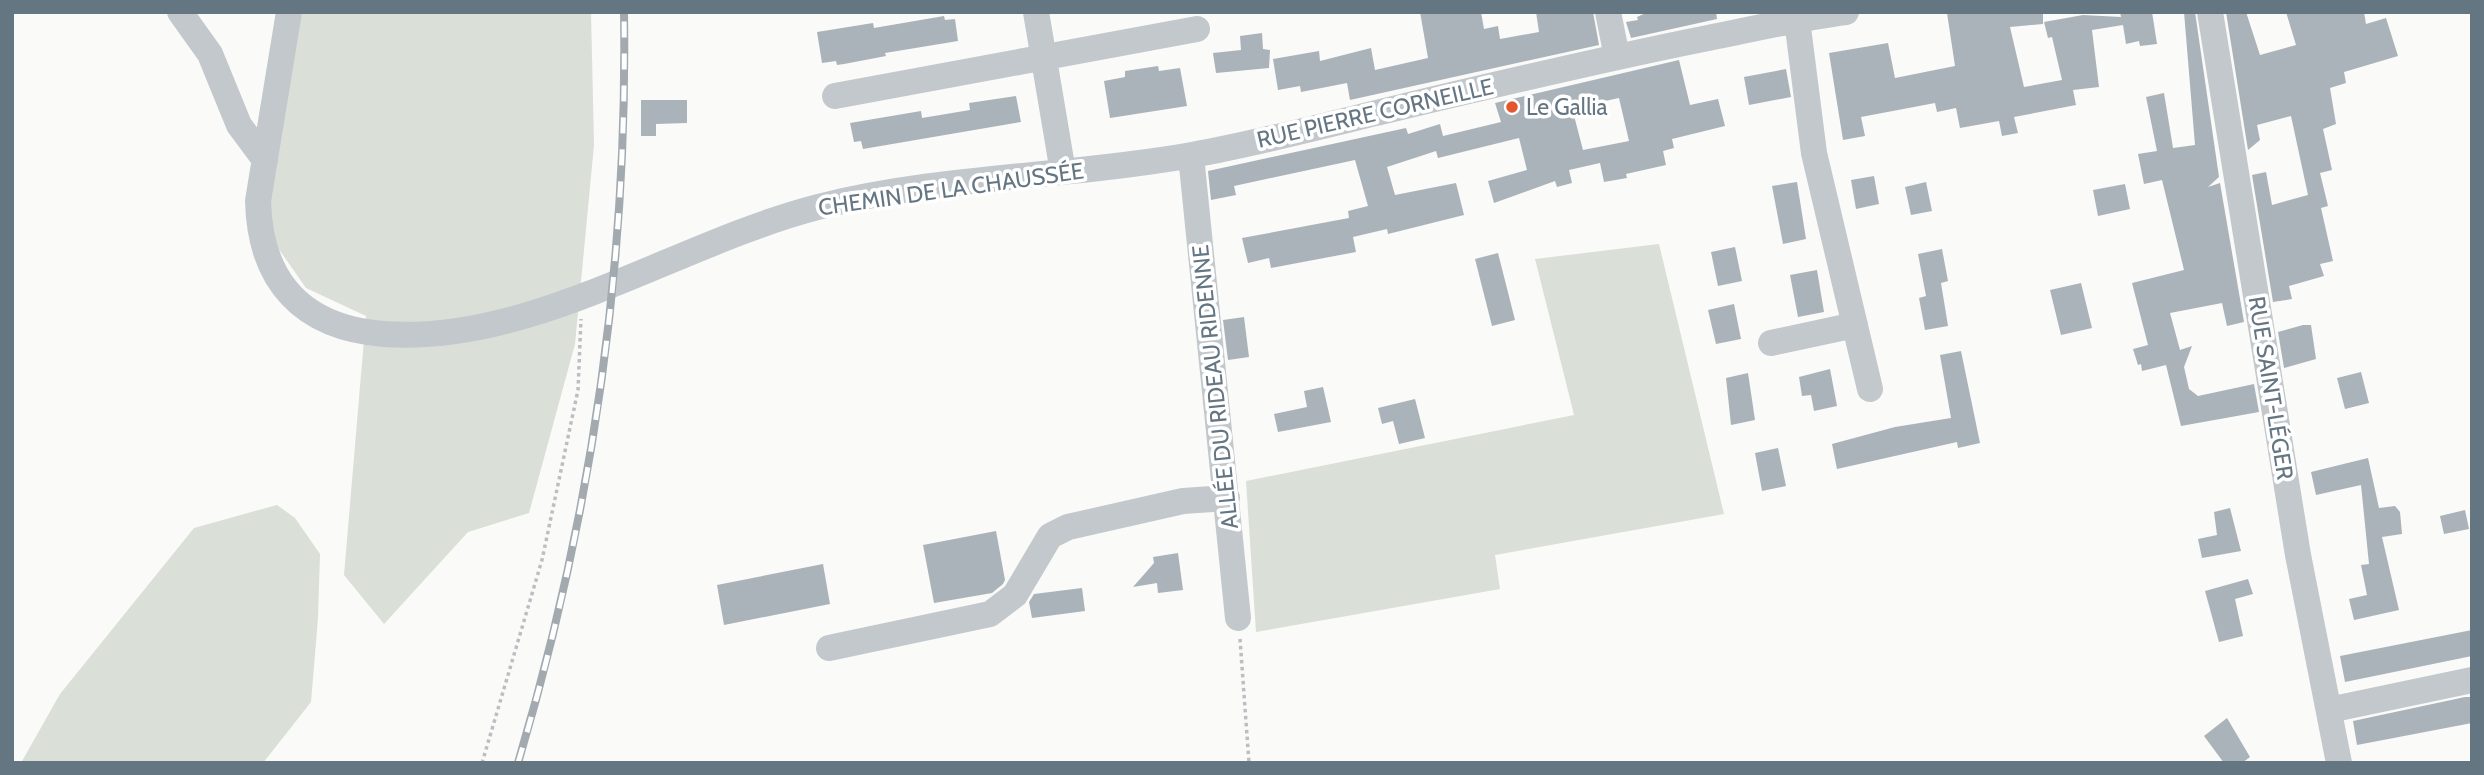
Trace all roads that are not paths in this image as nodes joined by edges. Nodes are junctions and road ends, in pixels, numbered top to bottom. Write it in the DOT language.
graph roads {
  1 [pos="180,12"];
  2 [pos="289,12"];
  3 [pos="1036,12"];
  4 [pos="1608,12"];
  5 [pos="1846,12"];
  6 [pos="2210,12"];
  7 [pos="1797,20"];
  8 [pos="1197,29"];
  9 [pos="1044,55"];
  10 [pos="1617,57"];
  11 [pos="835,96"];
  12 [pos="1191,156"];
  13 [pos="264,160"];
  14 [pos="1063,172"];
  15 [pos="1855,325"];
  16 [pos="1771,343"];
  17 [pos="1870,390"];
  18 [pos="1227,499"];
  19 [pos="1238,618"];
  20 [pos="829,648"];
  21 [pos="2472,680"];
  22 [pos="2329,710"];
  23 [pos="2339,763"];
  1 -- 13 [label="street"];
  2 -- 13 [label="street, CHEMIN DE LA CHAUSSÉE"];
  3 -- 9 [label="street"];
  4 -- 10 [label="street"];
  5 -- 7 [label="street, RUE PIERRE CORNEILLE"];
  6 -- 22 [label="street, RUE SAINT-LÉGER"];
  7 -- 10 [label="street, RUE PIERRE CORNEILLE"];
  7 -- 15 [label="street"];
  8 -- 9 [label="street"];
  9 -- 11 [label="street"];
  9 -- 14 [label="street"];
  10 -- 12 [label="street, RUE PIERRE CORNEILLE"];
  12 -- 14 [label="street, CHEMIN DE LA CHAUSSÉE"];
  12 -- 18 [label="street, ALLÉE DU RIDEAU RIDENNE"];
  13 -- 14 [label="street, CHEMIN DE LA CHAUSSÉE"];
  15 -- 16 [label="street"];
  15 -- 17 [label="street"];
  18 -- 19 [label="street, ALLÉE DU RIDEAU RIDENNE"];
  18 -- 20 [label="street"];
  21 -- 22 [label="street"];
  22 -- 23 [label="street, RUE SAINT-LÉGER"];
}
